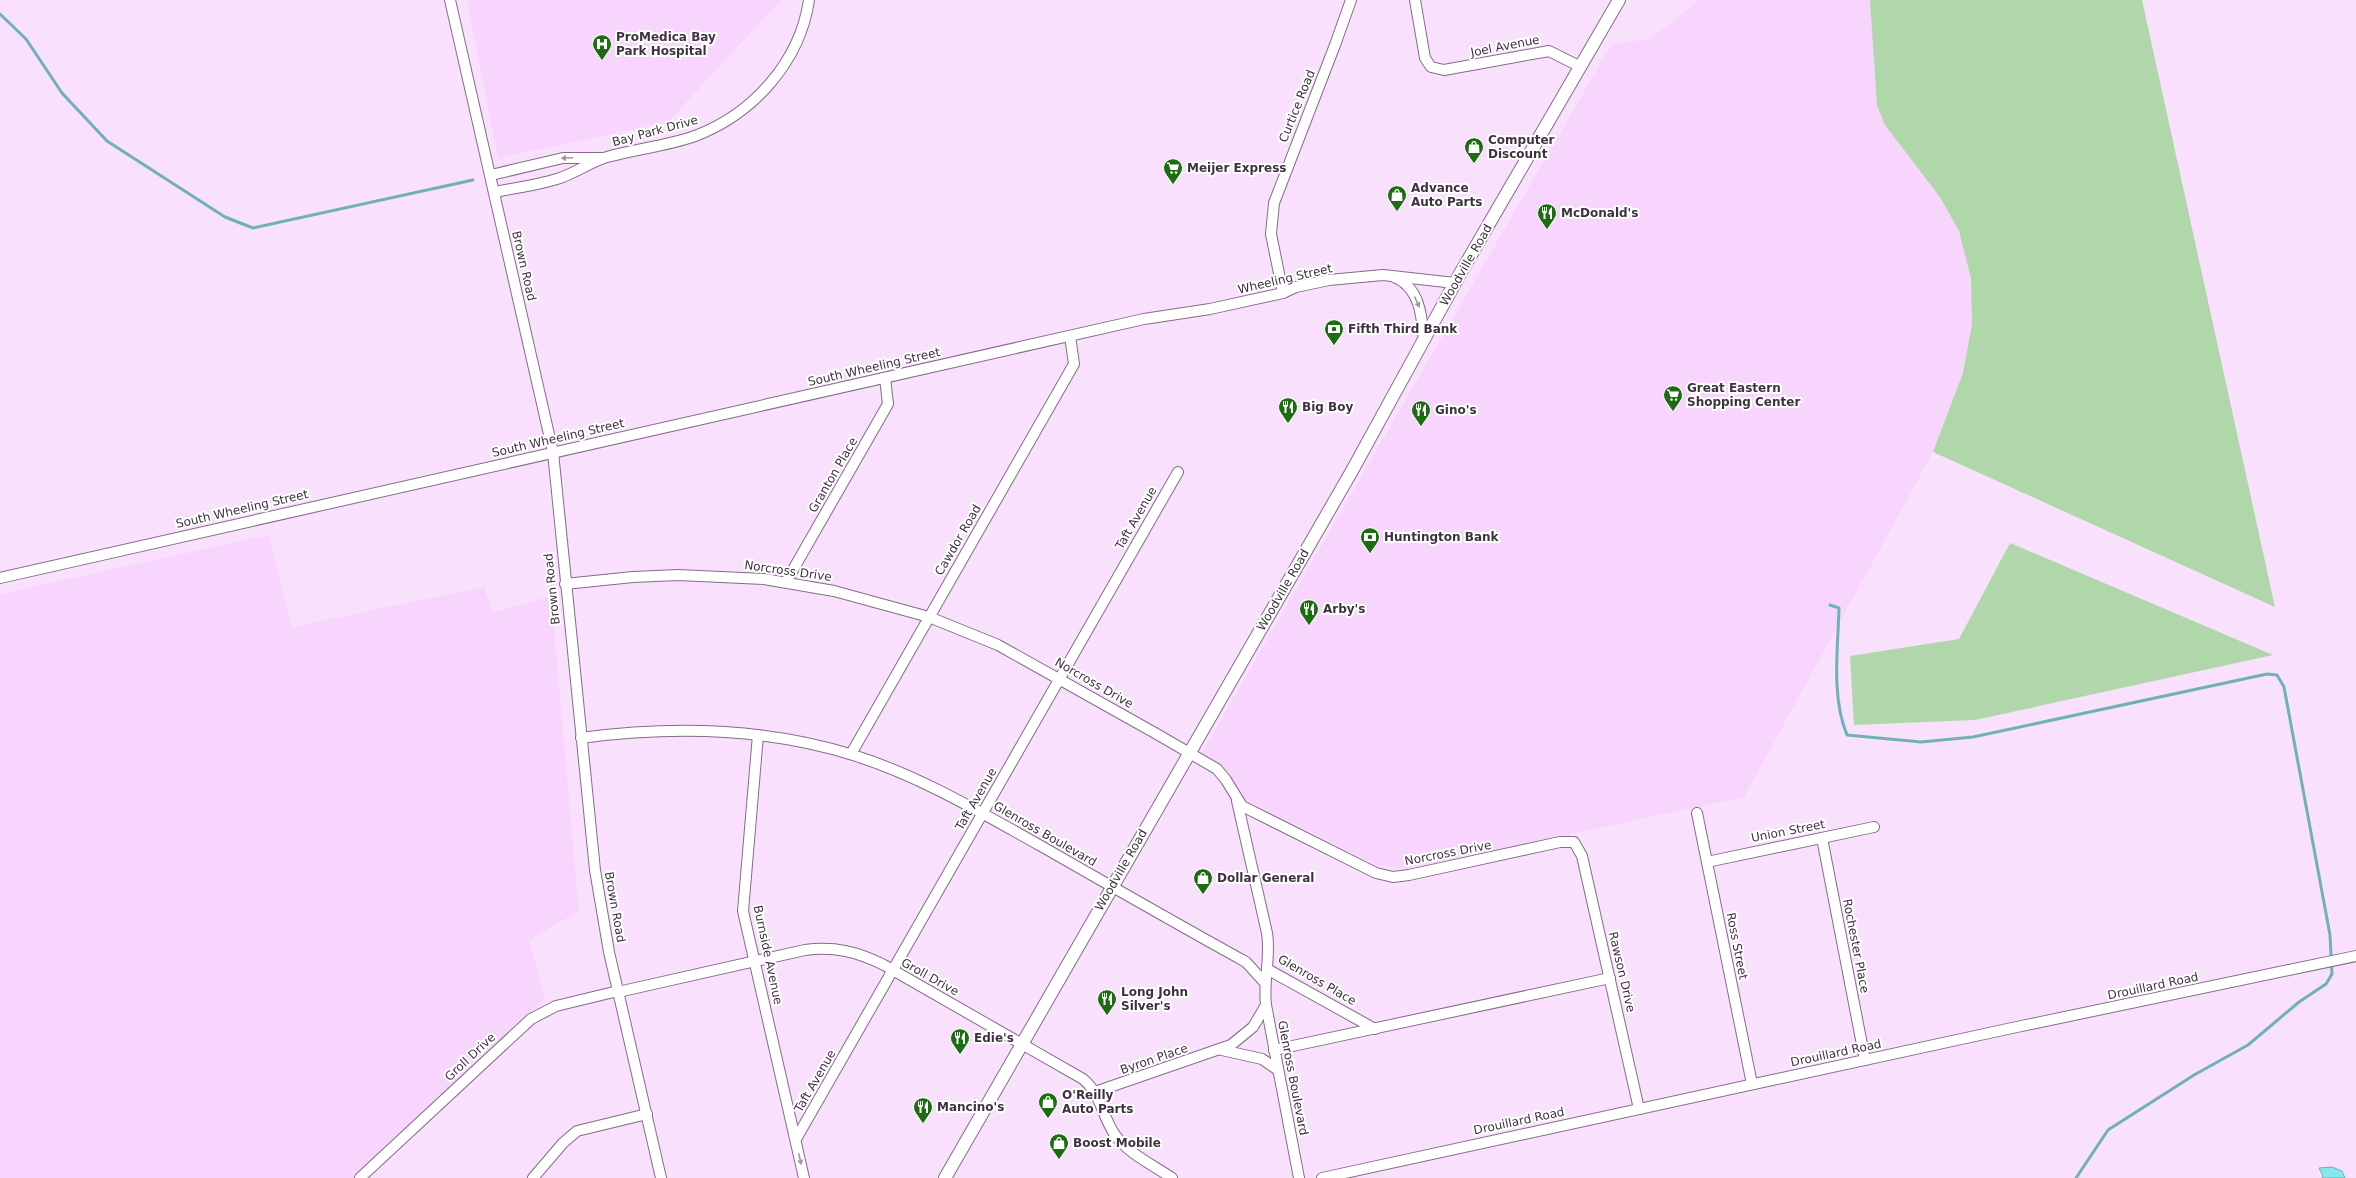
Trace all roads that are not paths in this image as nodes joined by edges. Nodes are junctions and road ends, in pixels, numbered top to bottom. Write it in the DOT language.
graph roads {
  1 [pos="450,0"];
  2 [pos="808,0"];
  3 [pos="1351,0"];
  4 [pos="1415,0"];
  5 [pos="1619,0"];
  6 [pos="1581,66"];
  7 [pos="606,158"];
  8 [pos="491,175"];
  9 [pos="495,192"];
  10 [pos="1390,276"];
  11 [pos="1455,283"];
  12 [pos="1283,293"];
  13 [pos="1122,324"];
  14 [pos="1070,336"];
  15 [pos="1424,340"];
  16 [pos="885,378"];
  17 [pos="552,452"];
  18 [pos="1178,472"];
  19 [pos="0,578"];
  20 [pos="786,582"];
  21 [pos="564,584"];
  22 [pos="929,617"];
  23 [pos="1059,678"];
  24 [pos="758,735"];
  25 [pos="580,738"];
  26 [pos="1189,753"];
  27 [pos="851,754"];
  28 [pos="1237,801"];
  29 [pos="983,813"];
  30 [pos="1697,813"];
  31 [pos="1874,827"];
  32 [pos="1822,838"];
  33 [pos="1574,842"];
  34 [pos="1707,862"];
  35 [pos="1111,886"];
  36 [pos="2356,956"];
  37 [pos="755,961"];
  38 [pos="1267,969"];
  39 [pos="893,971"];
  40 [pos="1610,978"];
  41 [pos="1266,983"];
  42 [pos="618,992"];
  43 [pos="1266,1005"];
  44 [pos="1375,1029"];
  45 [pos="1022,1043"];
  46 [pos="1220,1050"];
  47 [pos="1274,1050"];
  48 [pos="1865,1060"];
  49 [pos="1278,1070"];
  50 [pos="1752,1084"];
  51 [pos="1095,1092"];
  52 [pos="1638,1109"];
  53 [pos="647,1114"];
  54 [pos="796,1139"];
  55 [pos="360,1178"];
  56 [pos="533,1178"];
  57 [pos="661,1178"];
  58 [pos="804,1178"];
  59 [pos="945,1178"];
  60 [pos="1172,1178"];
  61 [pos="1299,1178"];
  62 [pos="1322,1178"];
  1 -- 8 [label="street, Brown Road"];
  2 -- 7 [label="street, Bay Park Drive"];
  3 -- 12 [label="street, Curtice Road"];
  4 -- 6 [label="street, Joel Avenue"];
  5 -- 6 [label="main road, Woodville Road"];
  6 -- 11 [label="main road, Woodville Road"];
  7 -- 8 [label="street, Bay Park Drive, one-way"];
  7 -- 9 [label="street, Bay Park Drive"];
  8 -- 9 [label="street, Brown Road"];
  9 -- 17 [label="street, Brown Road"];
  10 -- 11 [label="street, Wheeling Street"];
  10 -- 12 [label="street, Wheeling Street"];
  10 -- 15 [label="street, one-way"];
  11 -- 15 [label="main road, Woodville Road"];
  12 -- 13 [label="street, Wheeling Street"];
  13 -- 14 [label="street, South Wheeling Street"];
  14 -- 16 [label="street, South Wheeling Street"];
  14 -- 22 [label="street, Cawdor Road"];
  15 -- 26 [label="main road, Woodville Road"];
  16 -- 17 [label="street, South Wheeling Street"];
  16 -- 20 [label="street, Granton Place"];
  17 -- 19 [label="street, South Wheeling Street"];
  17 -- 21 [label="street, Brown Road"];
  18 -- 23 [label="street, Taft Avenue"];
  20 -- 21 [label="street, Norcross Drive"];
  20 -- 22 [label="street, Norcross Drive"];
  21 -- 25 [label="street, Brown Road"];
  22 -- 23 [label="street, Norcross Drive"];
  22 -- 27 [label="street, Cawdor Road"];
  23 -- 26 [label="street, Norcross Drive"];
  23 -- 29 [label="street, Taft Avenue"];
  24 -- 25 [label="street, Glenross Boulevard"];
  24 -- 27 [label="street, Glenross Boulevard"];
  24 -- 37 [label="street, Burnside Avenue"];
  25 -- 42 [label="street, Brown Road"];
  26 -- 28 [label="street, Norcross Drive"];
  26 -- 35 [label="main road, Woodville Road"];
  27 -- 29 [label="street, Glenross Boulevard"];
  28 -- 33 [label="street, Norcross Drive"];
  28 -- 38 [label="street, Glenross Place"];
  29 -- 35 [label="street, Glenross Boulevard"];
  29 -- 39 [label="street, Taft Avenue"];
  30 -- 34 [label="street, Ross Street"];
  31 -- 32 [label="street, Union Street"];
  32 -- 34 [label="street, Union Street"];
  32 -- 48 [label="street, Rochester Place"];
  33 -- 40 [label="street, Rawson Drive"];
  34 -- 50 [label="street, Ross Street"];
  35 -- 41 [label="street, Glenross Boulevard"];
  35 -- 45 [label="main road, Woodville Road"];
  36 -- 48 [label="street, Drouillard Road"];
  37 -- 39 [label="street, Groll Drive"];
  37 -- 42 [label="street, Groll Drive"];
  37 -- 54 [label="street, Burnside Avenue"];
  38 -- 41 [label="street, Glenross Boulevard"];
  38 -- 44 [label="street, Glenross Place"];
  39 -- 45 [label="street, Groll Drive"];
  39 -- 54 [label="street, Taft Avenue"];
  40 -- 44 [label="street"];
  40 -- 52 [label="street, Rawson Drive"];
  41 -- 43 [label="street, Glenross Boulevard"];
  42 -- 53 [label="street, Brown Road"];
  42 -- 55 [label="street, Groll Drive"];
  43 -- 46 [label="street, Byron Place"];
  43 -- 47 [label="street, Glenross Boulevard"];
  44 -- 47 [label="street"];
  45 -- 51 [label="street, Groll Drive"];
  45 -- 59 [label="main road, Woodville Road"];
  46 -- 49 [label="street"];
  46 -- 51 [label="street, Byron Place"];
  47 -- 49 [label="street, Glenross Boulevard"];
  48 -- 50 [label="street, Drouillard Road"];
  49 -- 61 [label="street, Glenross Boulevard"];
  50 -- 52 [label="street, Drouillard Road"];
  51 -- 60 [label="street, Groll Drive"];
  52 -- 62 [label="street, Drouillard Road"];
  53 -- 56 [label="street"];
  53 -- 57 [label="street, Brown Road"];
  54 -- 58 [label="street, Burnside Avenue, one-way"];
}
